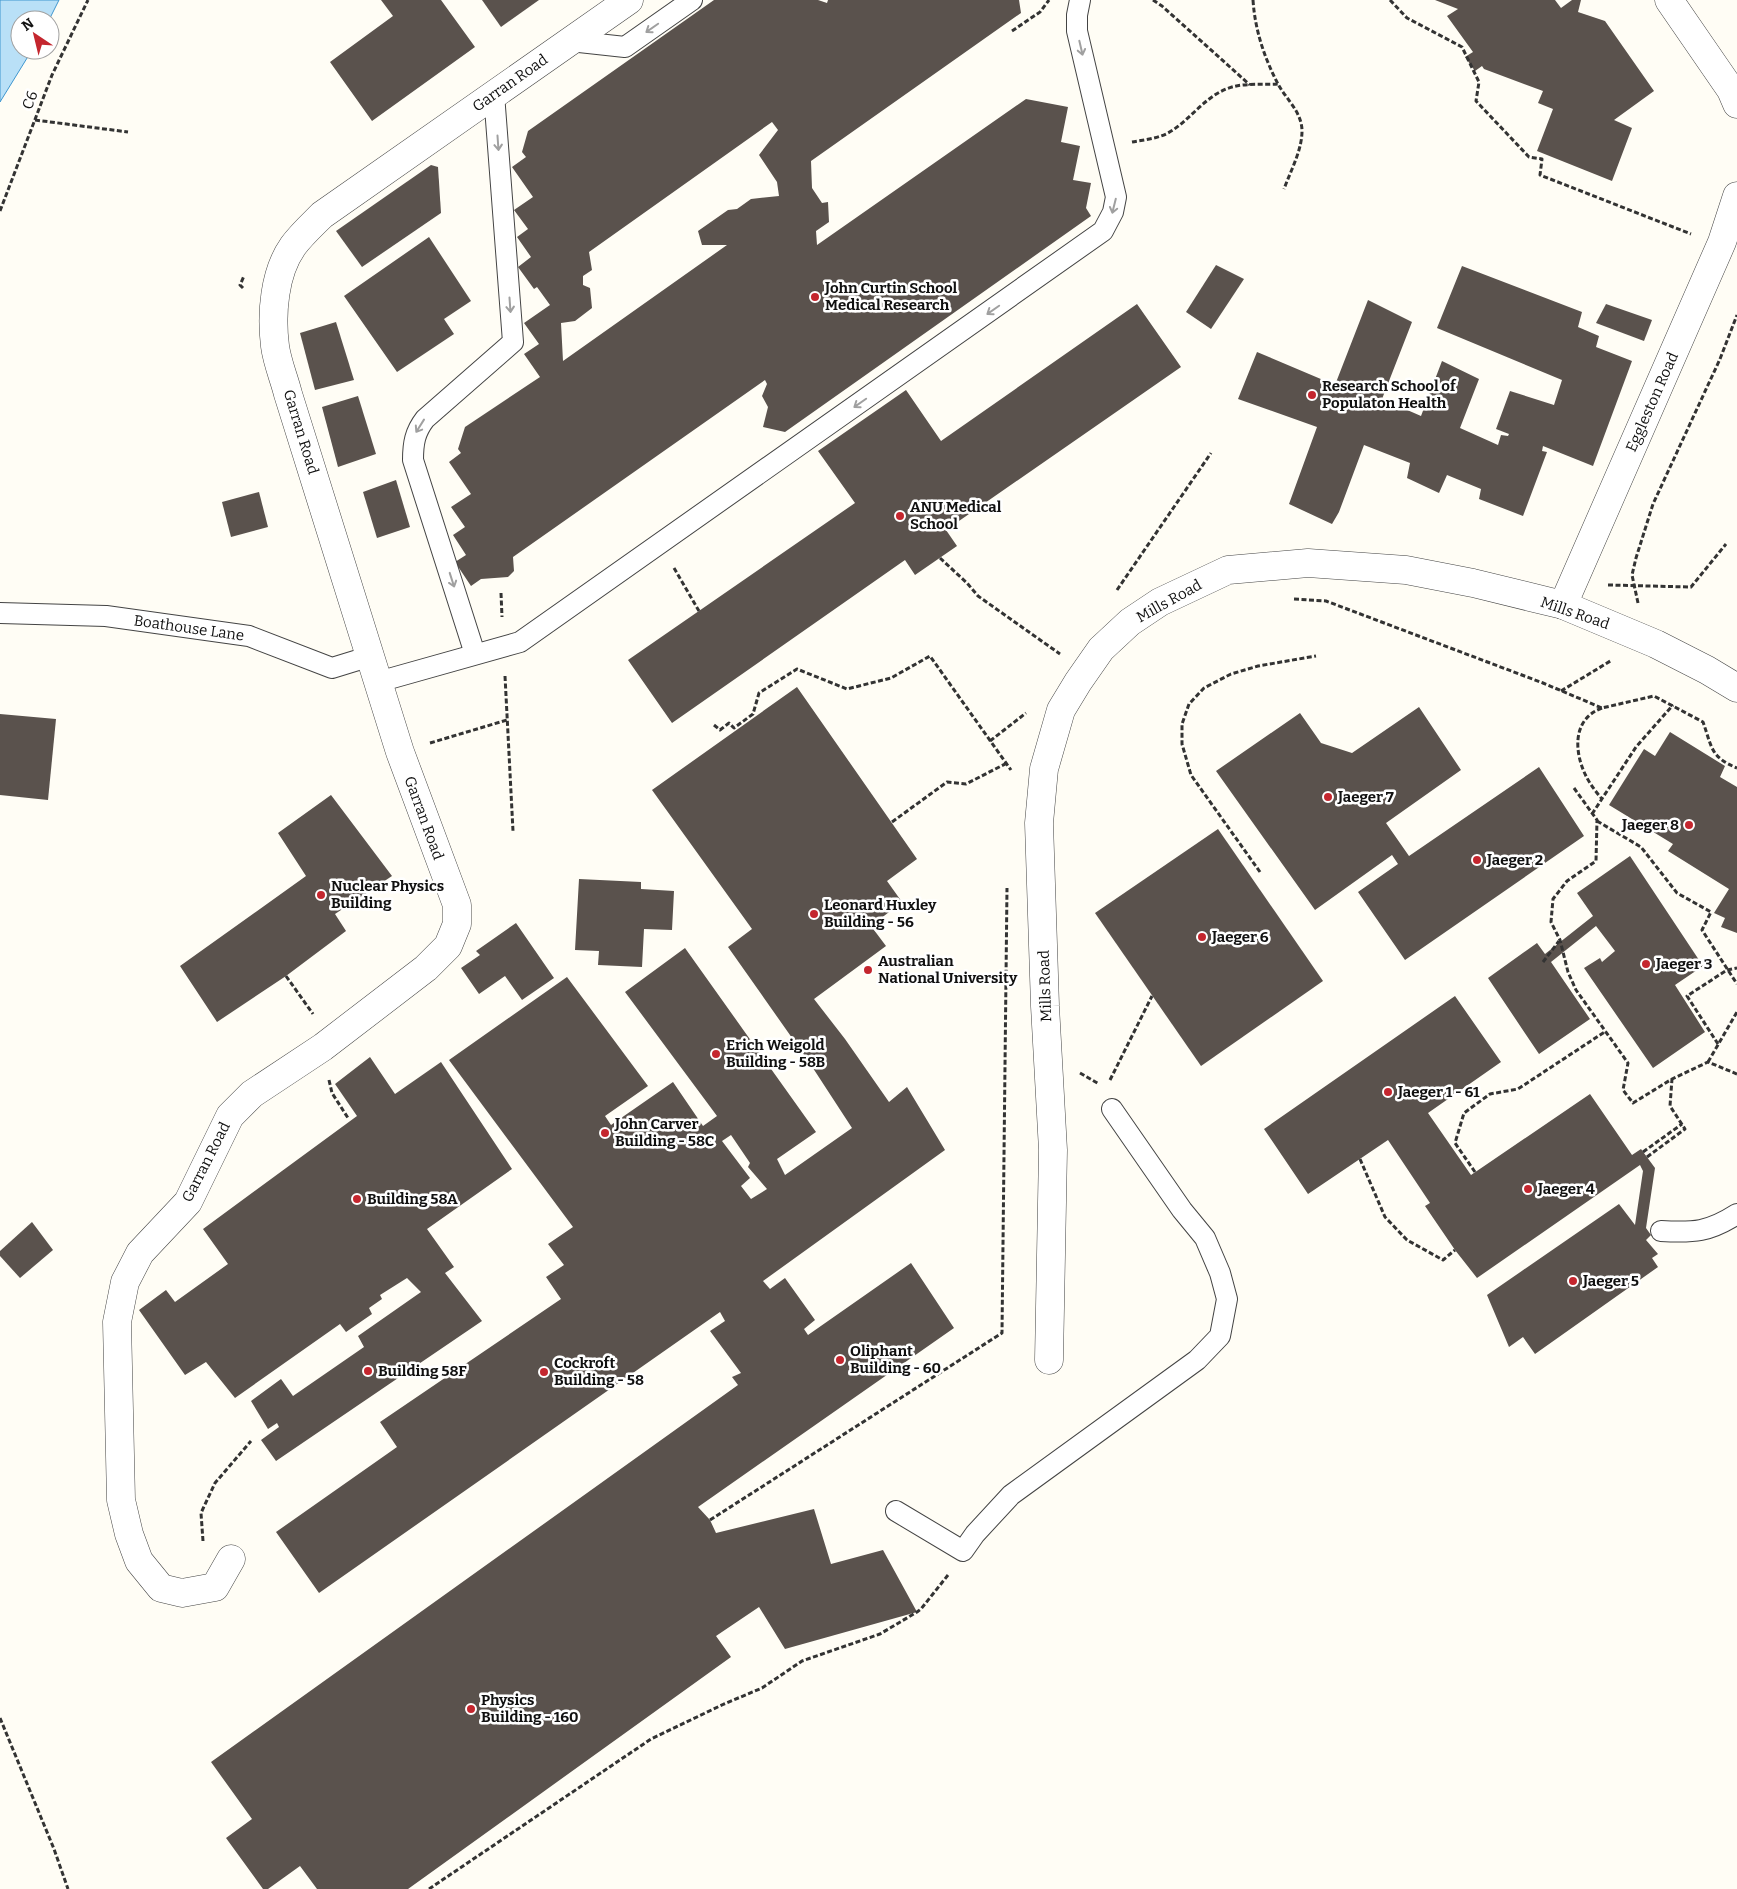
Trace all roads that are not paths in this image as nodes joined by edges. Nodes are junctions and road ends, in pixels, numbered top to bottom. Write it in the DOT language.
graph roads {
  1 [pos="629,0"];
  2 [pos="692,0"];
  3 [pos="1080,0"];
  4 [pos="1669,0"];
  5 [pos="570,41"];
  6 [pos="494,94"];
  7 [pos="1737,104"];
  8 [pos="1737,196"];
  9 [pos="1563,606"];
  10 [pos="0,613"];
  11 [pos="475,654"];
  12 [pos="370,656"];
  13 [pos="378,682"];
  14 [pos="1737,688"];
  15 [pos="1112,1109"];
  16 [pos="1737,1214"];
  17 [pos="1661,1231"];
  18 [pos="1049,1360"];
  19 [pos="896,1511"];
  20 [pos="231,1560"];
  1 -- 5 [label="street, Garran Road"];
  2 -- 5 [label="lane, one-way"];
  3 -- 11 [label="lane, one-way"];
  4 -- 7 [label="street"];
  5 -- 6 [label="street, Garran Road"];
  6 -- 11 [label="lane, one-way"];
  6 -- 12 [label="street, Garran Road"];
  8 -- 9 [label="street, Eggleston Road"];
  9 -- 14 [label="street, Mills Road"];
  9 -- 18 [label="street, Mills Road"];
  10 -- 12 [label="lane, Boathouse Lane"];
  11 -- 13 [label="lane"];
  12 -- 13 [label="street, Garran Road"];
  13 -- 20 [label="street, Garran Road"];
  15 -- 19 [label="lane"];
  16 -- 17 [label="lane"];
}
